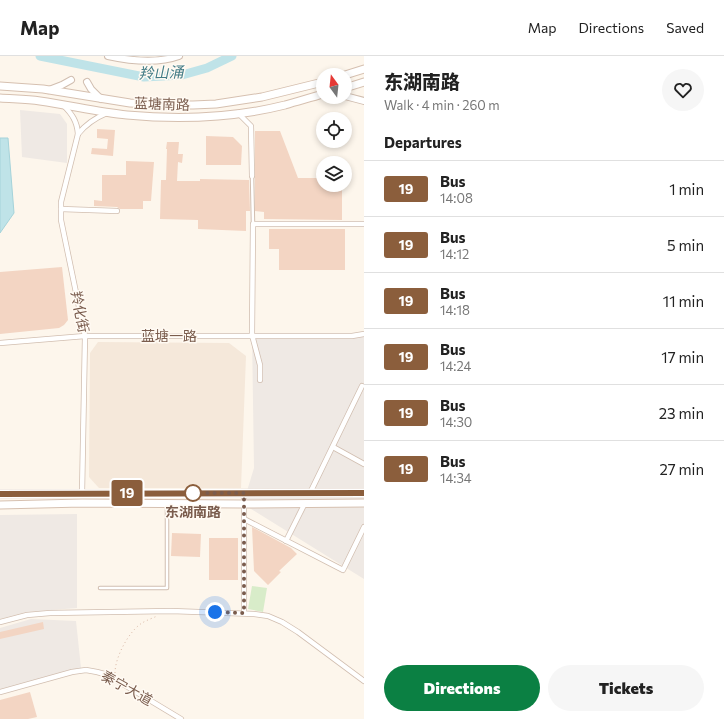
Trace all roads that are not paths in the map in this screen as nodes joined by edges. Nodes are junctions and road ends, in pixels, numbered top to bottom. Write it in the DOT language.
graph roads {
  1 [pos="108,56"];
  2 [pos="179,56"];
  3 [pos="364,69"];
  4 [pos="352,73"];
  5 [pos="71,80"];
  6 [pos="87,82"];
  7 [pos="364,82"];
  8 [pos="316,84"];
  9 [pos="0,86"];
  10 [pos="352,86"];
  11 [pos="49,90"];
  12 [pos="316,96"];
  13 [pos="0,98"];
  14 [pos="352,98"];
  15 [pos="101,99"];
  16 [pos="364,101"];
  17 [pos="63,104"];
  18 [pos="108,112"];
  19 [pos="238,113"];
  20 [pos="78,134"];
  21 [pos="252,176"];
  22 [pos="61,209"];
  23 [pos="117,211"];
  24 [pos="254,224"];
  25 [pos="364,224"];
  26 [pos="364,334"];
  27 [pos="252,335"];
  28 [pos="85,336"];
  29 [pos="0,343"];
  30 [pos="260,380"];
  31 [pos="362,386"];
  32 [pos="333,447"];
  33 [pos="364,464"];
  34 [pos="244,493"];
  35 [pos="310,493"];
  36 [pos="364,493"];
  37 [pos="0,494"];
  38 [pos="82,494"];
  39 [pos="304,503"];
  40 [pos="364,503"];
  41 [pos="167,504"];
  42 [pos="243,504"];
  43 [pos="0,505"];
  44 [pos="244,519"];
  45 [pos="364,528"];
  46 [pos="286,541"];
  47 [pos="100,588"];
  48 [pos="244,613"];
  49 [pos="0,622"];
  50 [pos="364,681"];
  51 [pos="0,692"];
  52 [pos="181,719"];
  1 -- 2 [label="street"];
  3 -- 4 [label="main road"];
  5 -- 11 [label="street"];
  6 -- 15 [label="street"];
  7 -- 10 [label="main road"];
  8 -- 15 [label="main road, 蓝塘南路"];
  9 -- 11 [label="main road, 蓝塘南路"];
  11 -- 15 [label="main road, 蓝塘南路"];
  12 -- 19 [label="main road, 蓝塘南路"];
  13 -- 17 [label="main road, 蓝塘南路"];
  14 -- 16 [label="street"];
  17 -- 18 [label="main road, 蓝塘南路"];
  17 -- 20 [label="street"];
  18 -- 19 [label="main road, 蓝塘南路"];
  18 -- 20 [label="street"];
  19 -- 21 [label="street"];
  20 -- 22 [label="street, 羚化街"];
  21 -- 24 [label="lane"];
  22 -- 23 [label="street"];
  22 -- 28 [label="street, 羚化街"];
  24 -- 25 [label="street"];
  24 -- 27 [label="street"];
  26 -- 27 [label="street, 蓝塘一路"];
  27 -- 28 [label="street, 蓝塘一路"];
  27 -- 30 [label="street"];
  28 -- 29 [label="street, 蓝塘一路"];
  28 -- 38 [label="street, 羚化街"];
  31 -- 32 [label="street"];
  32 -- 33 [label="street"];
  32 -- 35 [label="street"];
  34 -- 35 [label="main road"];
  34 -- 38 [label="main road"];
  34 -- 42 [label="street"];
  35 -- 36 [label="main road"];
  37 -- 38 [label="main road"];
  39 -- 40 [label="main road"];
  39 -- 42 [label="main road"];
  39 -- 46 [label="street"];
  41 -- 42 [label="main road"];
  41 -- 43 [label="main road"];
  41 -- 47 [label="lane"];
  42 -- 44 [label="street"];
  44 -- 46 [label="street"];
  44 -- 48 [label="street"];
  45 -- 46 [label="street"];
  48 -- 49 [label="street"];
  48 -- 50 [label="street"];
  51 -- 52 [label="street, 秦宁大道"];
}
